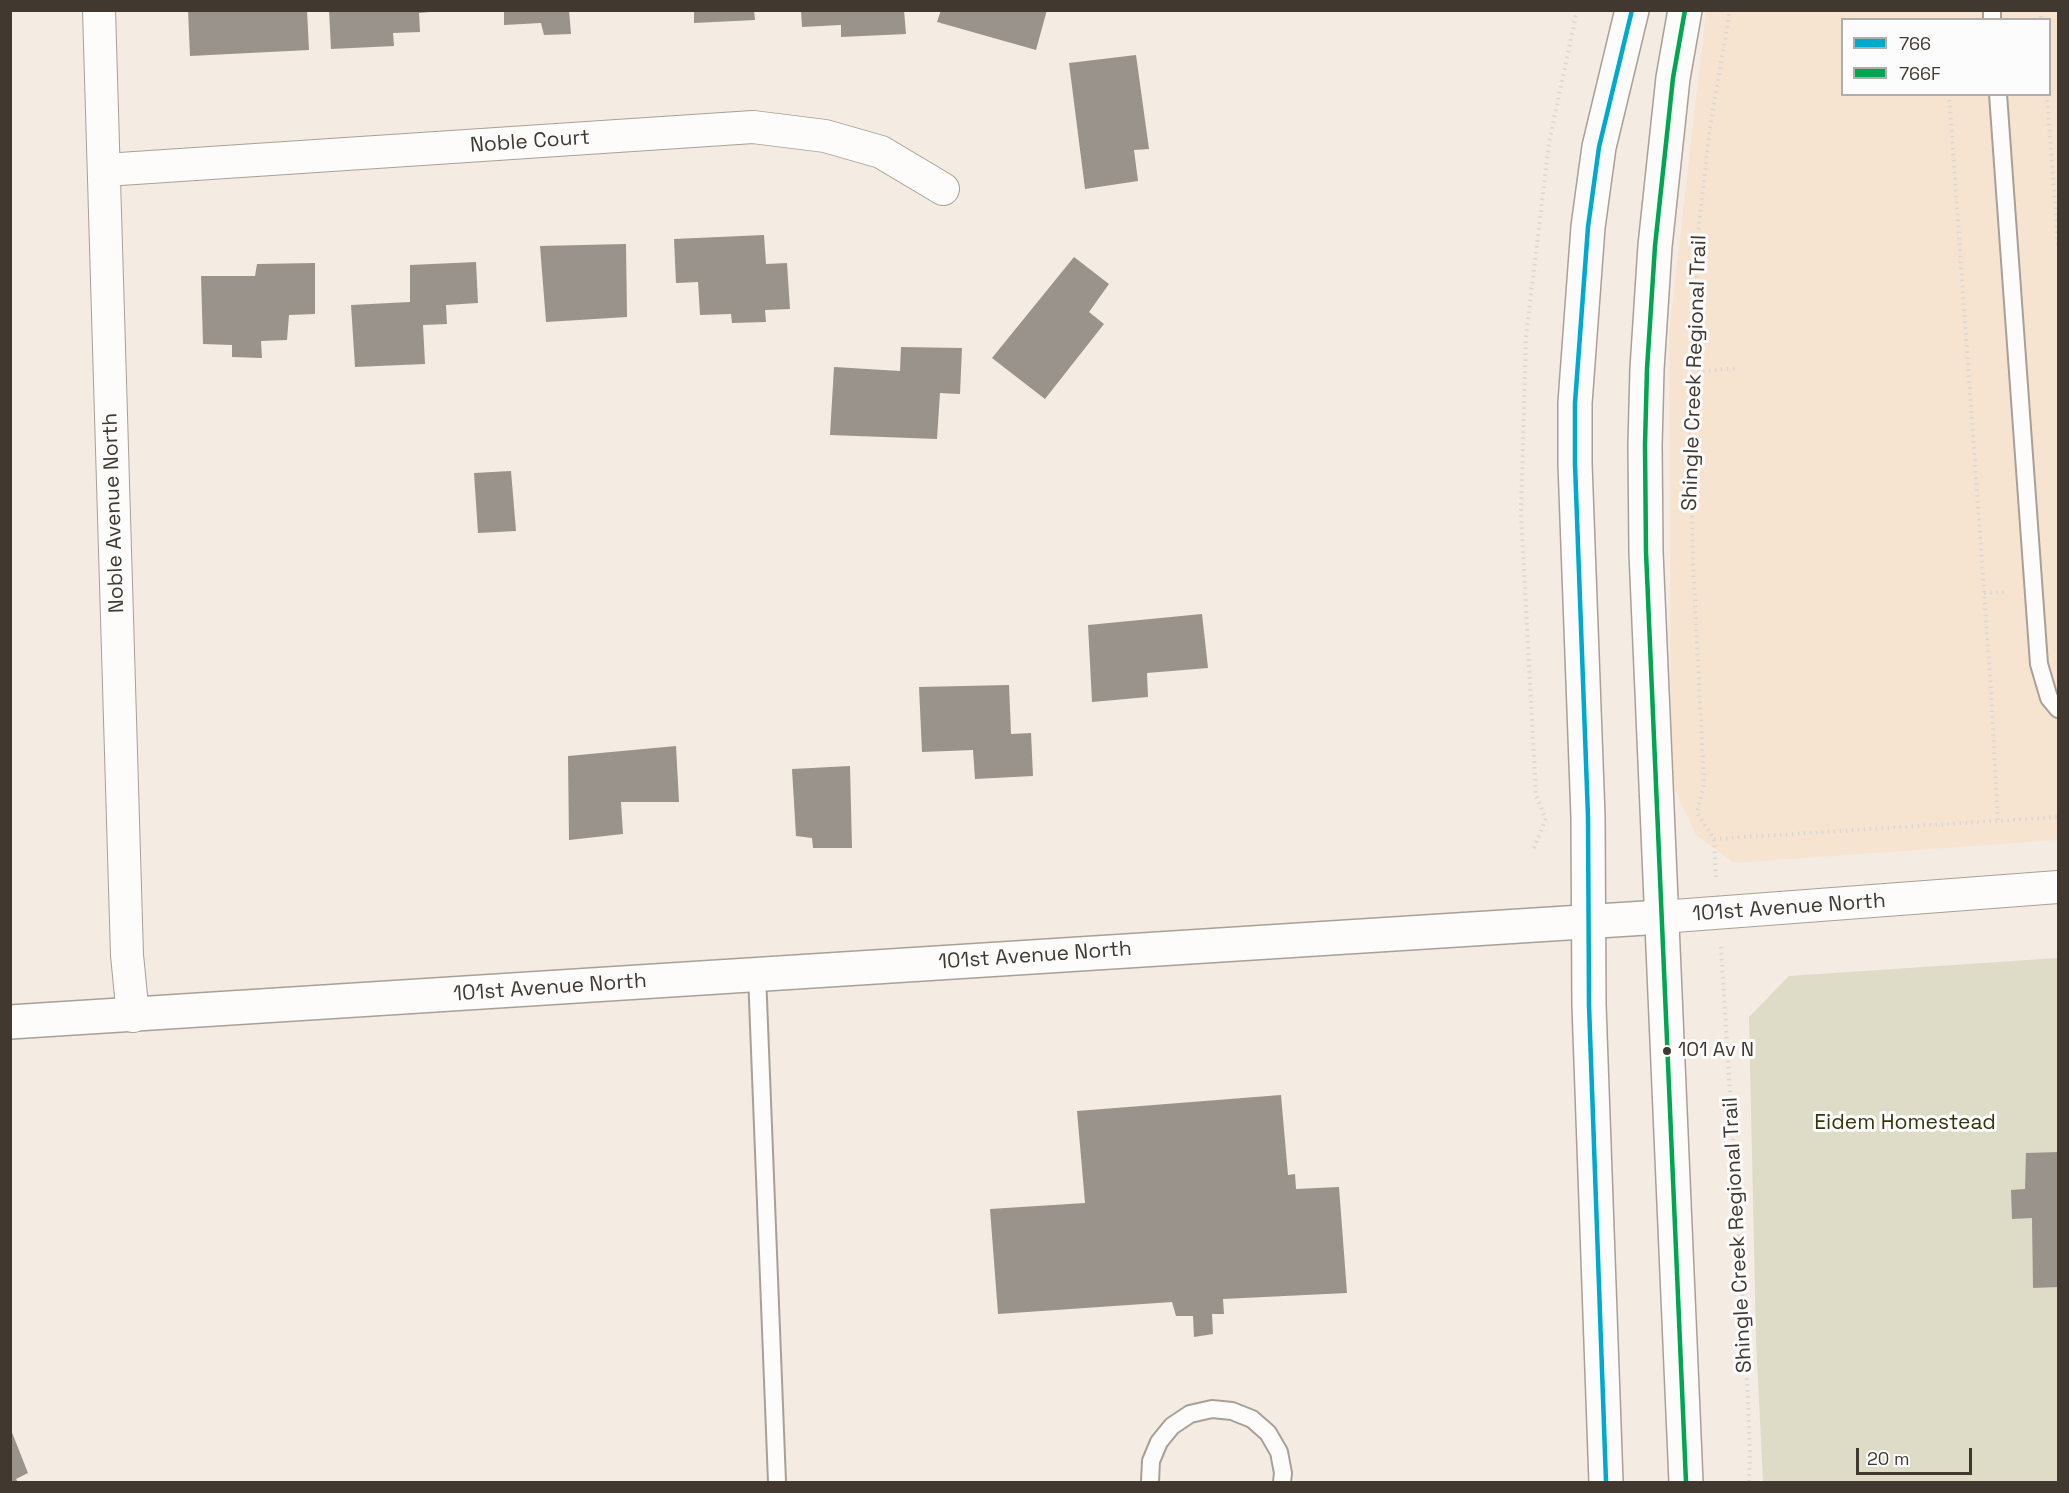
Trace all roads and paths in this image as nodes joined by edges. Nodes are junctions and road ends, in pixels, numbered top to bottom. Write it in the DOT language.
graph roads {
  1 [pos="99,10"];
  2 [pos="1632,10"];
  3 [pos="1685,10"];
  4 [pos="1730,10"];
  5 [pos="1949,96"];
  6 [pos="1998,96"];
  7 [pos="2047,96"];
  8 [pos="105,170"];
  9 [pos="943,189"];
  10 [pos="2058,247"];
  11 [pos="1739,368"];
  12 [pos="1691,372"];
  13 [pos="2058,709"];
  14 [pos="2058,817"];
  15 [pos="1998,822"];
  16 [pos="2058,887"];
  17 [pos="1661,917"];
  18 [pos="1588,922"];
  19 [pos="757,974"];
  20 [pos="1724,988"];
  21 [pos="133,1016"];
  22 [pos="10,1022"];
  23 [pos="777,1482"];
  24 [pos="1150,1482"];
  25 [pos="1282,1482"];
  26 [pos="1606,1482"];
  27 [pos="1686,1482"];
  28 [pos="1749,1482"];
  1 -- 8 [label="street, Noble Avenue North"];
  2 -- 18 [label="main road"];
  3 -- 17 [label="main road"];
  4 -- 12 [label="path, Shingle Creek Regional Trail"];
  5 -- 15 [label="path"];
  6 -- 13 [label="lane"];
  7 -- 10 [label="path"];
  8 -- 9 [label="street, Noble Court"];
  8 -- 21 [label="street, Noble Avenue North"];
  11 -- 12 [label="path"];
  12 -- 15 [label="path, Shingle Creek Regional Trail"];
  14 -- 15 [label="path"];
  16 -- 17 [label="street, 101st Avenue North"];
  17 -- 18 [label="main road, 101st Avenue North"];
  17 -- 27 [label="main road"];
  18 -- 19 [label="main road, 101st Avenue North"];
  18 -- 26 [label="main road"];
  19 -- 21 [label="main road, 101st Avenue North"];
  19 -- 23 [label="lane"];
  20 -- 28 [label="path, Shingle Creek Regional Trail"];
  21 -- 22 [label="main road, 101st Avenue North"];
  24 -- 25 [label="lane"];
}
